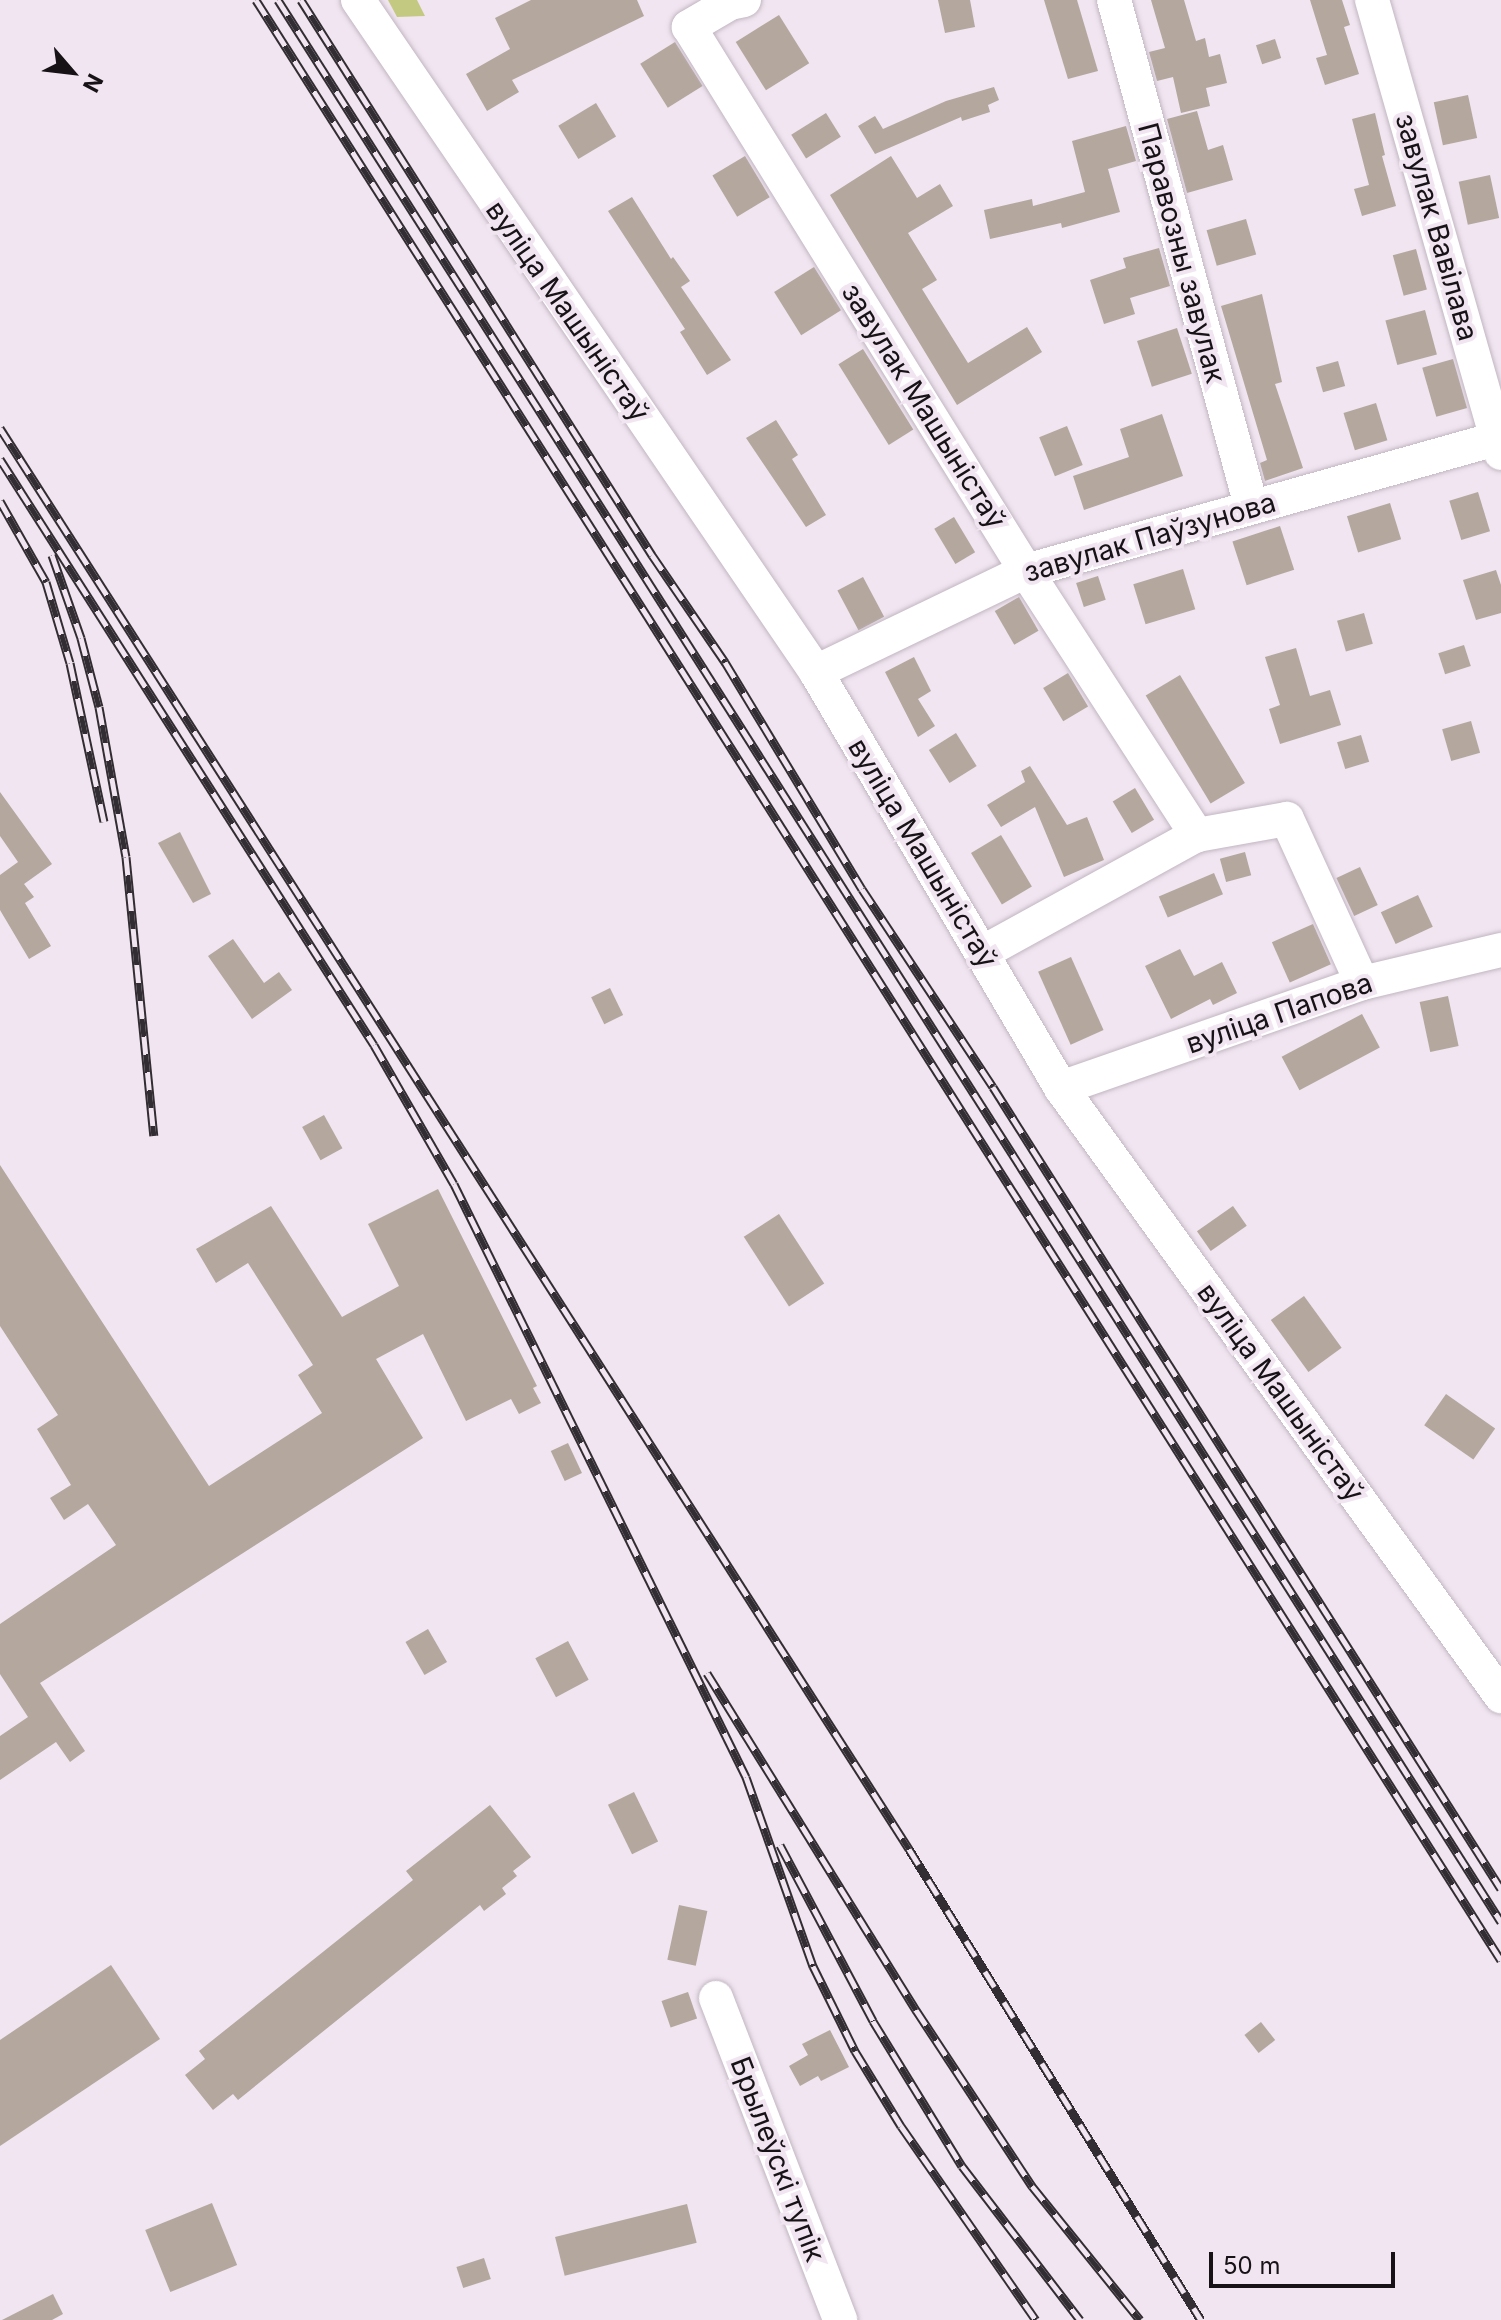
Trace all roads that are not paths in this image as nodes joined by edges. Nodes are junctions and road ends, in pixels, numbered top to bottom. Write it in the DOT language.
graph roads {
  1 [pos="358,0"];
  2 [pos="744,0"];
  3 [pos="1114,0"];
  4 [pos="1372,0"];
  5 [pos="1499,446"];
  6 [pos="1251,506"];
  7 [pos="1026,571"];
  8 [pos="816,672"];
  9 [pos="1197,835"];
  10 [pos="1501,950"];
  11 [pos="982,953"];
  12 [pos="1362,983"];
  13 [pos="1061,1088"];
  14 [pos="1501,1696"];
  15 [pos="716,1998"];
  16 [pos="840,2320"];
  1 -- 8 [label="street, вуліца Машыністаў"];
  2 -- 7 [label="street, завулак Машыністаў"];
  3 -- 6 [label="street, Паравозны завулак"];
  4 -- 5 [label="street, завулак Вавілава"];
  5 -- 6 [label="street, завулак Паўзунова"];
  6 -- 7 [label="street, завулак Паўзунова"];
  7 -- 8 [label="street, завулак Паўзунова"];
  7 -- 9 [label="street, завулак Машыністаў"];
  8 -- 11 [label="street, вуліца Машыністаў"];
  9 -- 11 [label="street"];
  9 -- 12 [label="street"];
  10 -- 12 [label="street, вуліца Папова"];
  11 -- 13 [label="street, вуліца Машыністаў"];
  12 -- 13 [label="street, вуліца Папова"];
  13 -- 14 [label="street, вуліца Машыністаў"];
  15 -- 16 [label="street, Брылеўскі тупік"];
}
